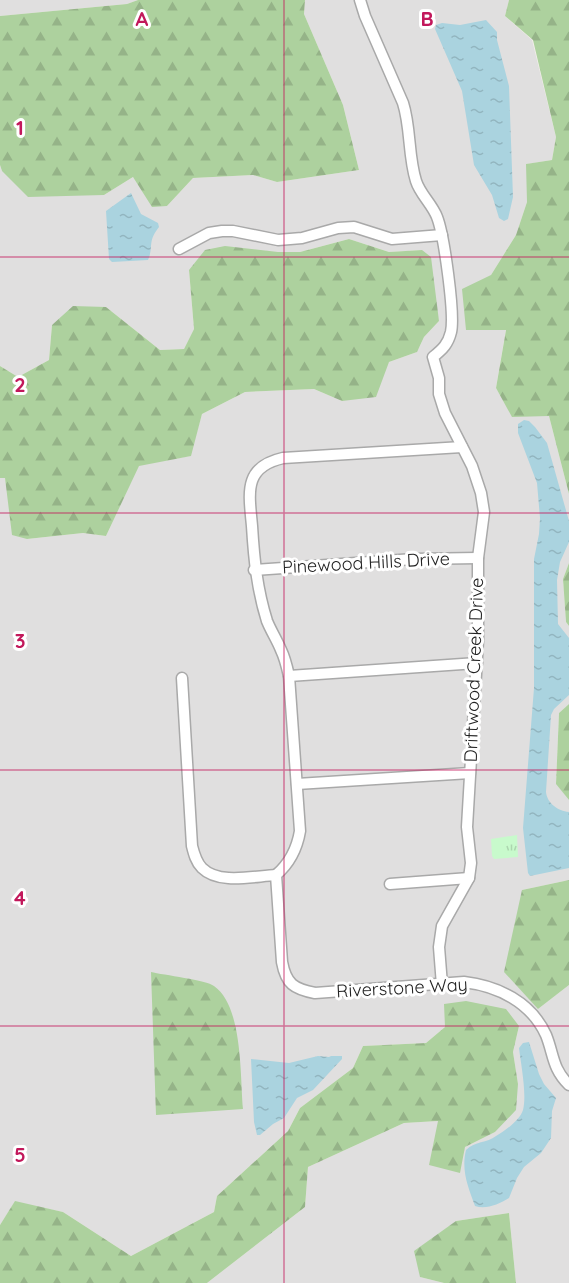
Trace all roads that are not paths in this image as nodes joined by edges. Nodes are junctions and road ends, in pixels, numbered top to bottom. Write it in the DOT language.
graph roads {
  1 [pos="360,0"];
  2 [pos="442,235"];
  3 [pos="178,249"];
  4 [pos="462,447"];
  5 [pos="478,558"];
  6 [pos="254,570"];
  7 [pos="477,663"];
  8 [pos="289,676"];
  9 [pos="182,678"];
  10 [pos="470,773"];
  11 [pos="297,784"];
  12 [pos="276,875"];
  13 [pos="469,878"];
  14 [pos="390,884"];
  15 [pos="442,985"];
  16 [pos="569,1085"];
  1 -- 2 [label="street"];
  2 -- 3 [label="street"];
  2 -- 4 [label="street, Driftwood Creek Drive"];
  4 -- 5 [label="street, Driftwood Creek Drive"];
  4 -- 6 [label="street"];
  5 -- 6 [label="street, Pinewood Hills Drive"];
  5 -- 7 [label="street, Driftwood Creek Drive"];
  6 -- 8 [label="street"];
  7 -- 8 [label="street"];
  7 -- 10 [label="street, Driftwood Creek Drive"];
  8 -- 11 [label="street"];
  9 -- 12 [label="street"];
  10 -- 11 [label="street"];
  10 -- 13 [label="street, Driftwood Creek Drive"];
  11 -- 12 [label="street"];
  12 -- 15 [label="street, Riverstone Way"];
  13 -- 14 [label="street"];
  13 -- 15 [label="street, Driftwood Creek Drive"];
  15 -- 16 [label="street, Riverstone Way"];
}
